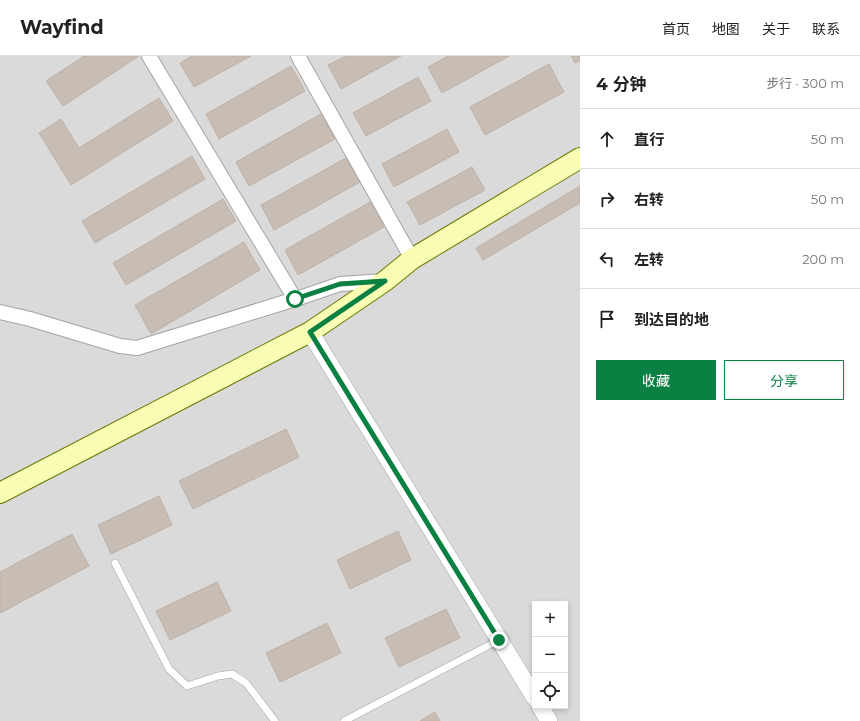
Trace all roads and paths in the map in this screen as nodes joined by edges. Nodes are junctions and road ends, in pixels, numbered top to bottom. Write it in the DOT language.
graph roads {
  1 [pos="149,56"];
  2 [pos="298,56"];
  3 [pos="580,158"];
  4 [pos="412,259"];
  5 [pos="385,281"];
  6 [pos="295,299"];
  7 [pos="0,312"];
  8 [pos="310,332"];
  9 [pos="0,493"];
  10 [pos="115,564"];
  11 [pos="499,640"];
  12 [pos="532,693"];
  13 [pos="542,709"];
  14 [pos="275,721"];
  15 [pos="344,721"];
  16 [pos="549,721"];
  1 -- 6 [label="street"];
  2 -- 4 [label="street"];
  3 -- 4 [label="main road"];
  4 -- 5 [label="main road"];
  5 -- 6 [label="street"];
  5 -- 8 [label="main road"];
  6 -- 7 [label="street"];
  8 -- 9 [label="main road"];
  8 -- 11 [label="street"];
  10 -- 14 [label="lane"];
  11 -- 12 [label="street"];
  11 -- 15 [label="lane"];
  13 -- 16 [label="street"];
}
